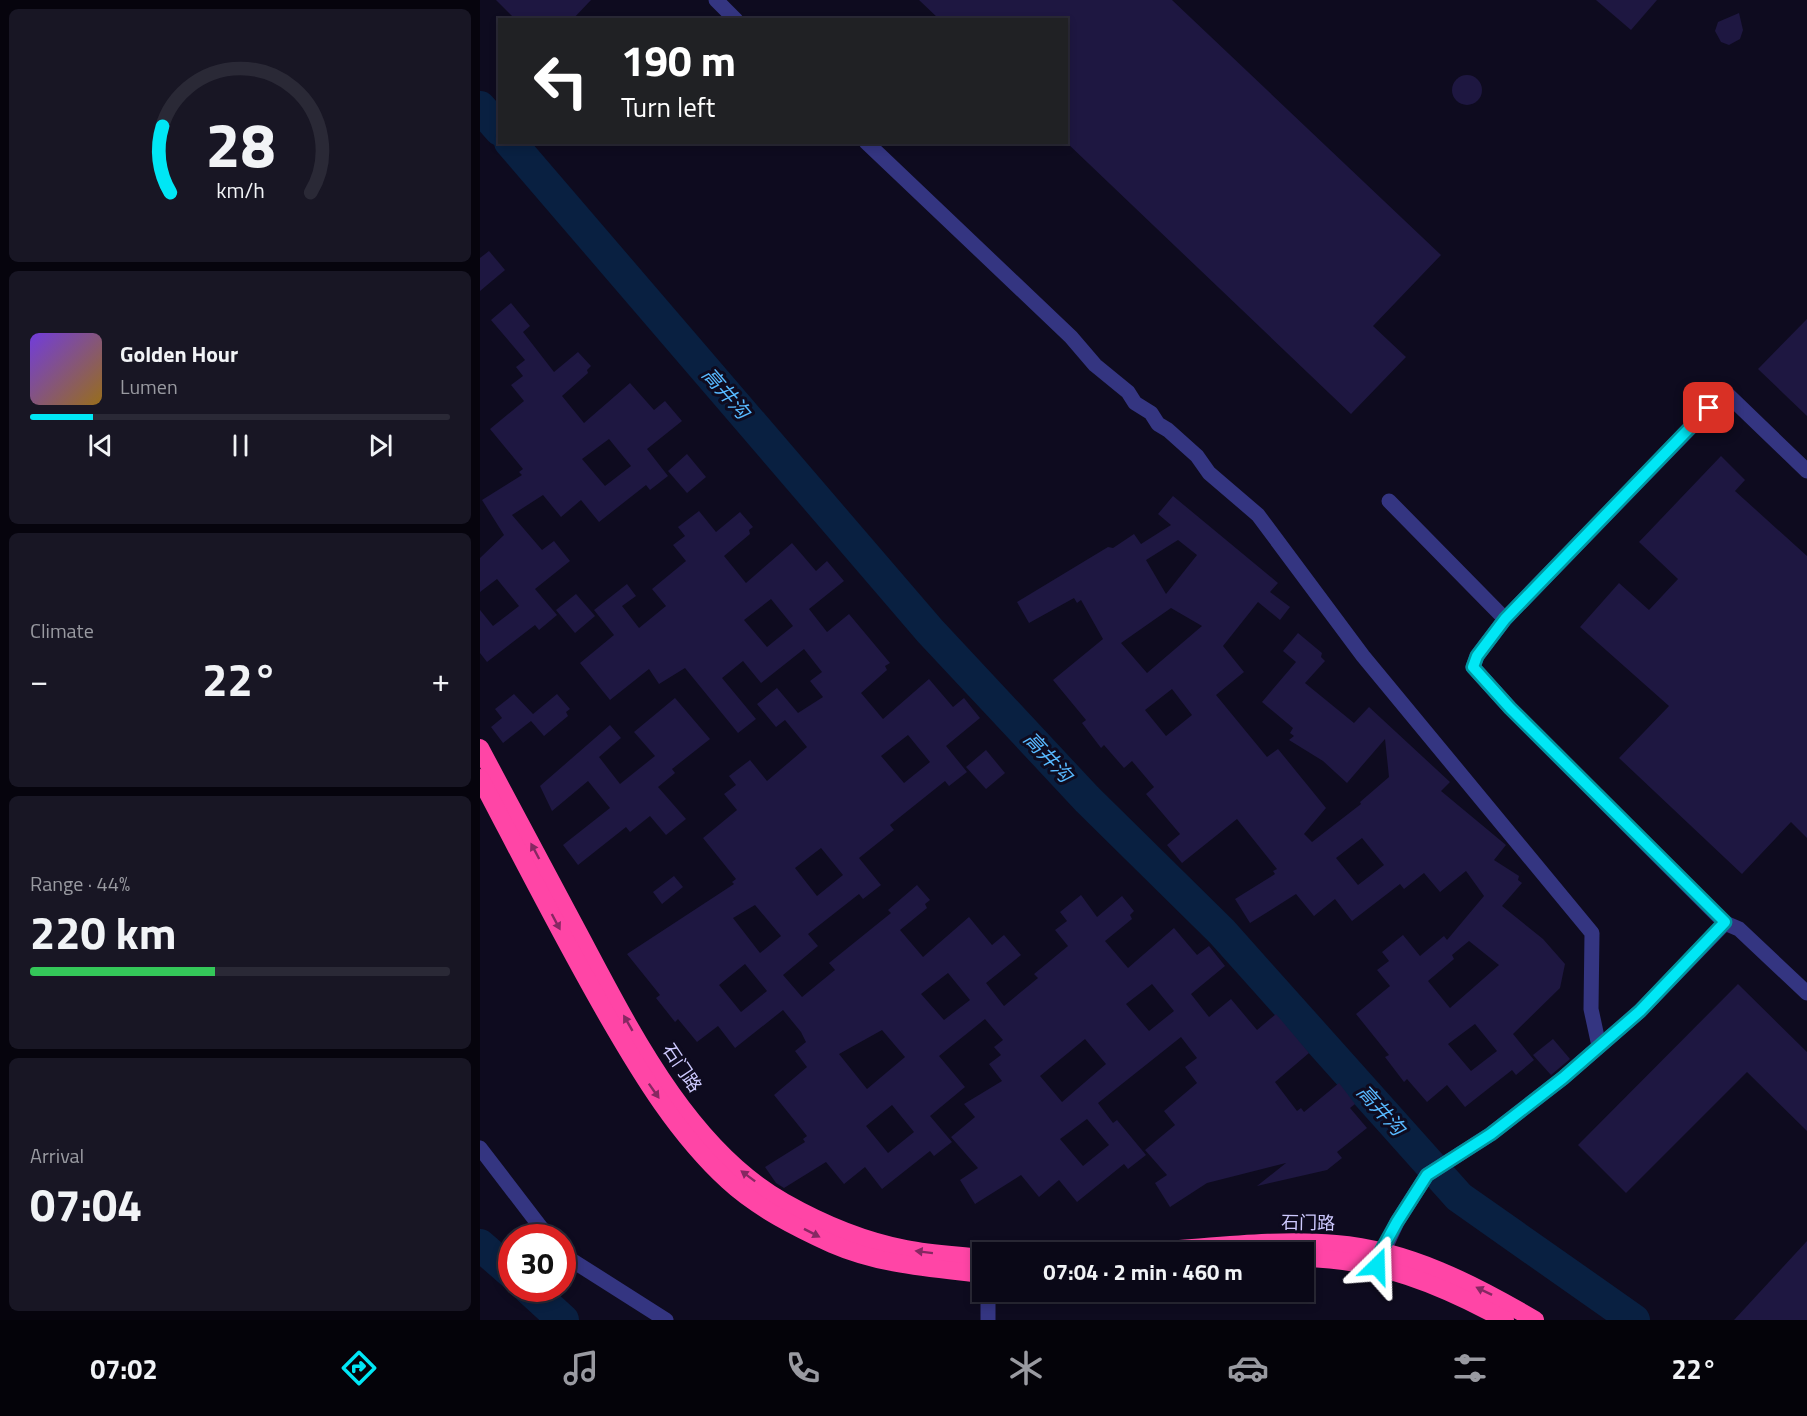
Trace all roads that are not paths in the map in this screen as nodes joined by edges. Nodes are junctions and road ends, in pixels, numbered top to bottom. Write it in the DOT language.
graph roads {
  1 [pos="716,0"];
  2 [pos="734,18"];
  3 [pos="868,144"];
  4 [pos="1807,471"];
  5 [pos="1389,501"];
  6 [pos="1505,619"];
  7 [pos="480,748"];
  8 [pos="480,778"];
  9 [pos="1725,922"];
  10 [pos="1807,993"];
  11 [pos="1599,1046"];
  12 [pos="480,1148"];
  13 [pos="538,1224"];
  14 [pos="1314,1243"];
  15 [pos="972,1257"];
  16 [pos="1314,1258"];
  17 [pos="1379,1258"];
  18 [pos="576,1263"];
  19 [pos="972,1273"];
  20 [pos="988,1302"];
  21 [pos="666,1320"];
  22 [pos="988,1320"];
  23 [pos="1505,1320"];
  24 [pos="1535,1320"];
  1 -- 2 [label="street"];
  3 -- 11 [label="street"];
  4 -- 6 [label="street"];
  5 -- 6 [label="street"];
  6 -- 9 [label="street"];
  15 -- 7 [label="highway, 石门路, one-way"];
  8 -- 19 [label="highway, 石门路, one-way"];
  9 -- 10 [label="street"];
  9 -- 11 [label="street"];
  11 -- 17 [label="street"];
  12 -- 13 [label="street"];
  14 -- 17 [label="highway, 石门路"];
  16 -- 17 [label="highway, 石门路"];
  17 -- 23 [label="highway, 石门路"];
  24 -- 17 [label="highway, 石门路, one-way"];
  18 -- 21 [label="street"];
  20 -- 22 [label="street"];
}
